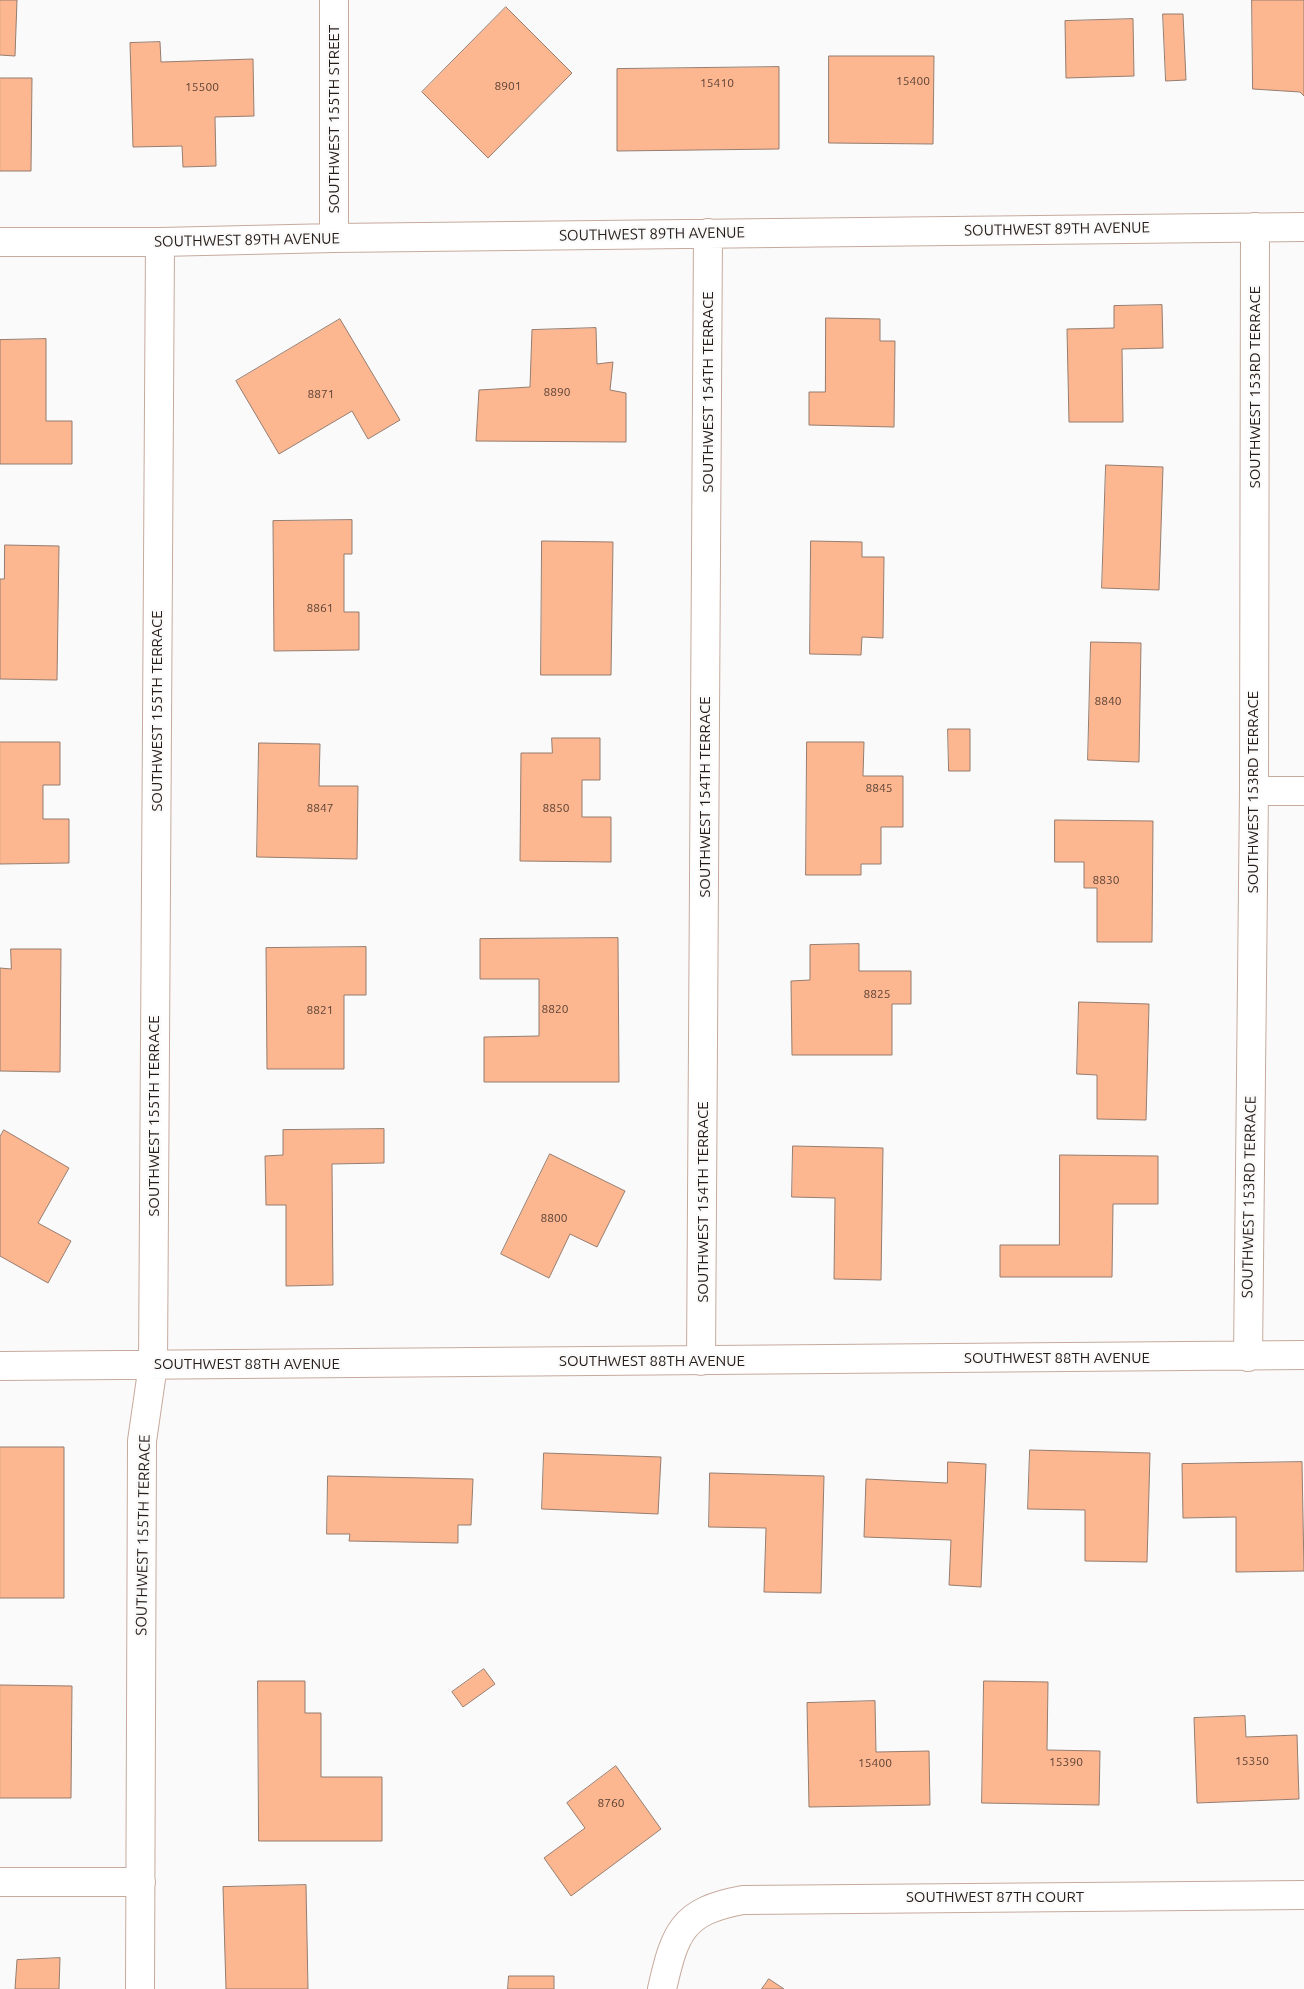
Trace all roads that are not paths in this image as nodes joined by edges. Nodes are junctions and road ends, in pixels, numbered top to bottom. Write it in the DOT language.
graph roads {
  1 [pos="334,0"];
  2 [pos="1255,227"];
  3 [pos="1304,227"];
  4 [pos="708,233"];
  5 [pos="334,238"];
  6 [pos="0,242"];
  7 [pos="160,242"];
  8 [pos="1254,791"];
  9 [pos="1304,791"];
  10 [pos="1304,1355"];
  11 [pos="1248,1357"];
  12 [pos="701,1361"];
  13 [pos="153,1365"];
  14 [pos="0,1366"];
  15 [pos="0,1882"];
  16 [pos="141,1882"];
  17 [pos="1304,1895"];
  18 [pos="140,1989"];
  19 [pos="662,1989"];
  1 -- 5 [label="street, SOUTHWEST 155TH STREET"];
  2 -- 3 [label="street, SOUTHWEST 89TH AVENUE"];
  2 -- 4 [label="street, SOUTHWEST 89TH AVENUE"];
  2 -- 8 [label="street, SOUTHWEST 153RD TERRACE"];
  4 -- 5 [label="street, SOUTHWEST 89TH AVENUE"];
  4 -- 12 [label="street, SOUTHWEST 154TH TERRACE"];
  5 -- 7 [label="street, SOUTHWEST 89TH AVENUE"];
  6 -- 7 [label="street, SOUTHWEST 89TH AVENUE"];
  7 -- 13 [label="street, SOUTHWEST 155TH TERRACE"];
  8 -- 9 [label="street"];
  8 -- 11 [label="street, SOUTHWEST 153RD TERRACE"];
  10 -- 11 [label="street, SOUTHWEST 88TH AVENUE"];
  11 -- 12 [label="street, SOUTHWEST 88TH AVENUE"];
  12 -- 13 [label="street, SOUTHWEST 88TH AVENUE"];
  13 -- 14 [label="street, SOUTHWEST 88TH AVENUE"];
  13 -- 16 [label="street, SOUTHWEST 155TH TERRACE"];
  15 -- 16 [label="street"];
  16 -- 18 [label="street, SOUTHWEST 155TH TERRACE"];
  17 -- 19 [label="street, SOUTHWEST 87TH COURT"];
}
